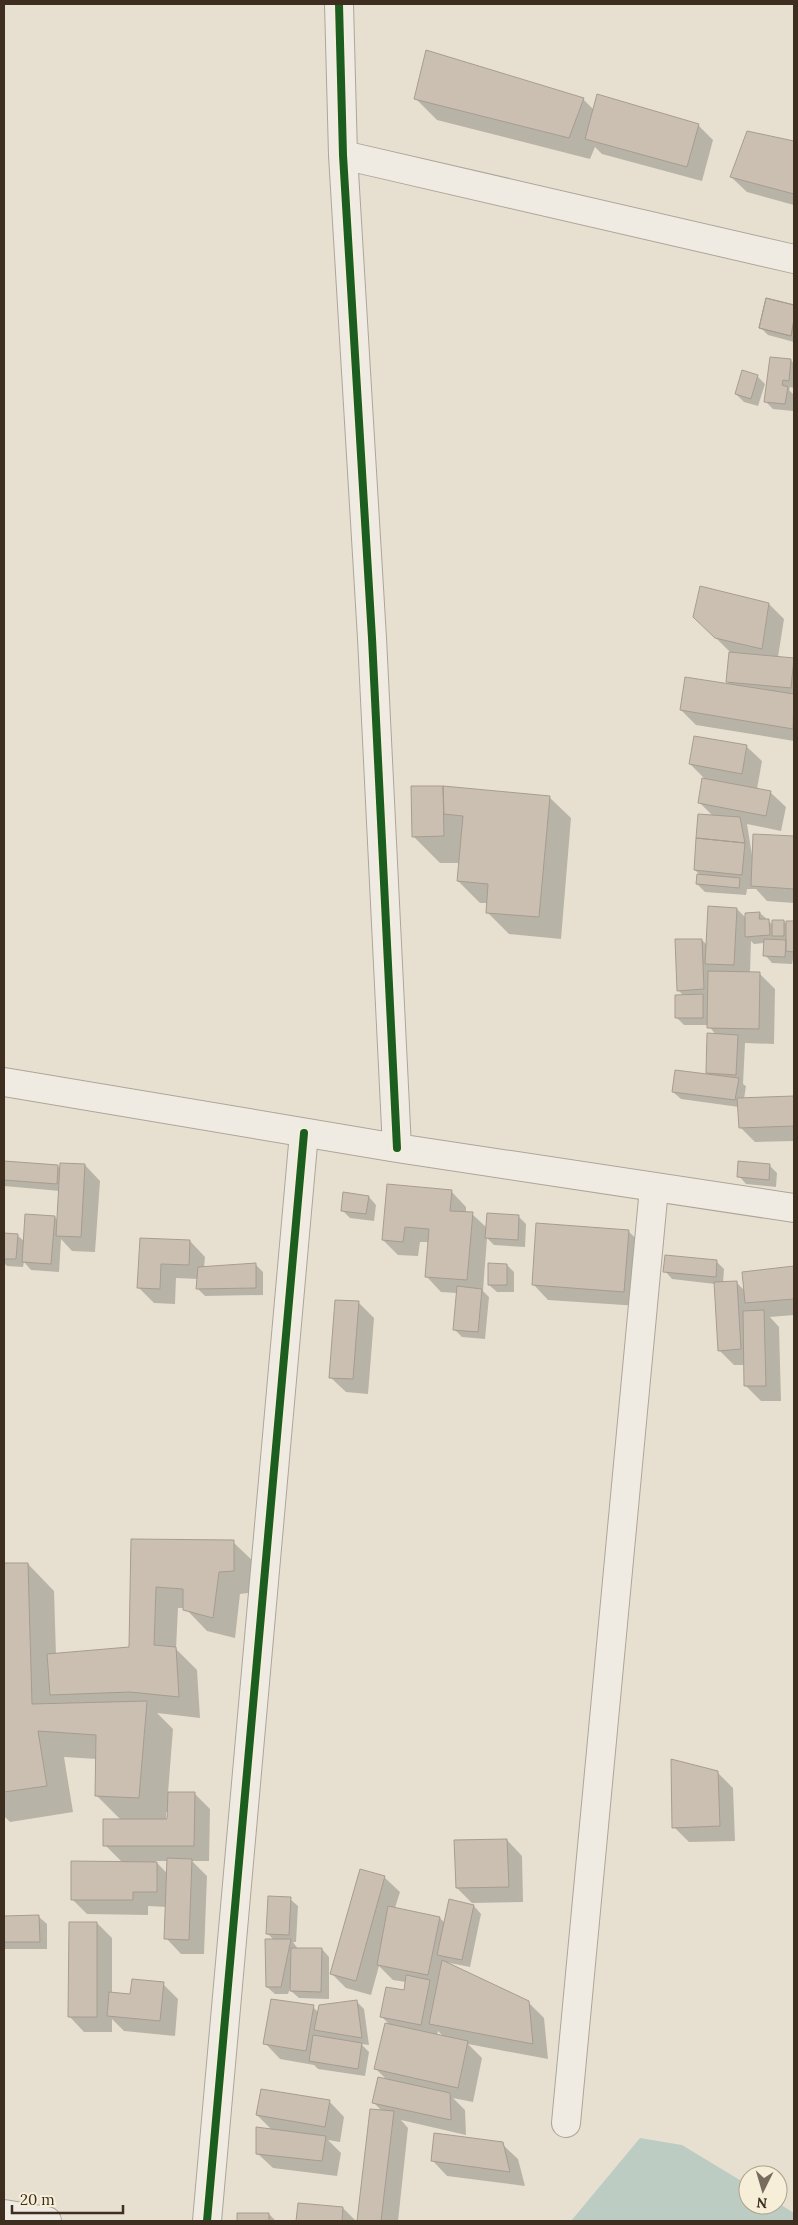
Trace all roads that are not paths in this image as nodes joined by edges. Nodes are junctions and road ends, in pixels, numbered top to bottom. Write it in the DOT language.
graph roads {
  1 [pos="339,4"];
  2 [pos="343,155"];
  3 [pos="794,259"];
  4 [pos="4,1082"];
  5 [pos="304,1133"];
  6 [pos="397,1148"];
  7 [pos="654,1188"];
  8 [pos="794,1208"];
  9 [pos="566,2123"];
  10 [pos="4,2214"];
  11 [pos="47,2221"];
  12 [pos="207,2221"];
  1 -- 2 [label="street"];
  2 -- 3 [label="street"];
  2 -- 6 [label="street"];
  4 -- 5 [label="street"];
  5 -- 6 [label="street"];
  5 -- 12 [label="street"];
  6 -- 7 [label="street"];
  7 -- 8 [label="street"];
  7 -- 9 [label="street"];
  10 -- 11 [label="street"];
}
